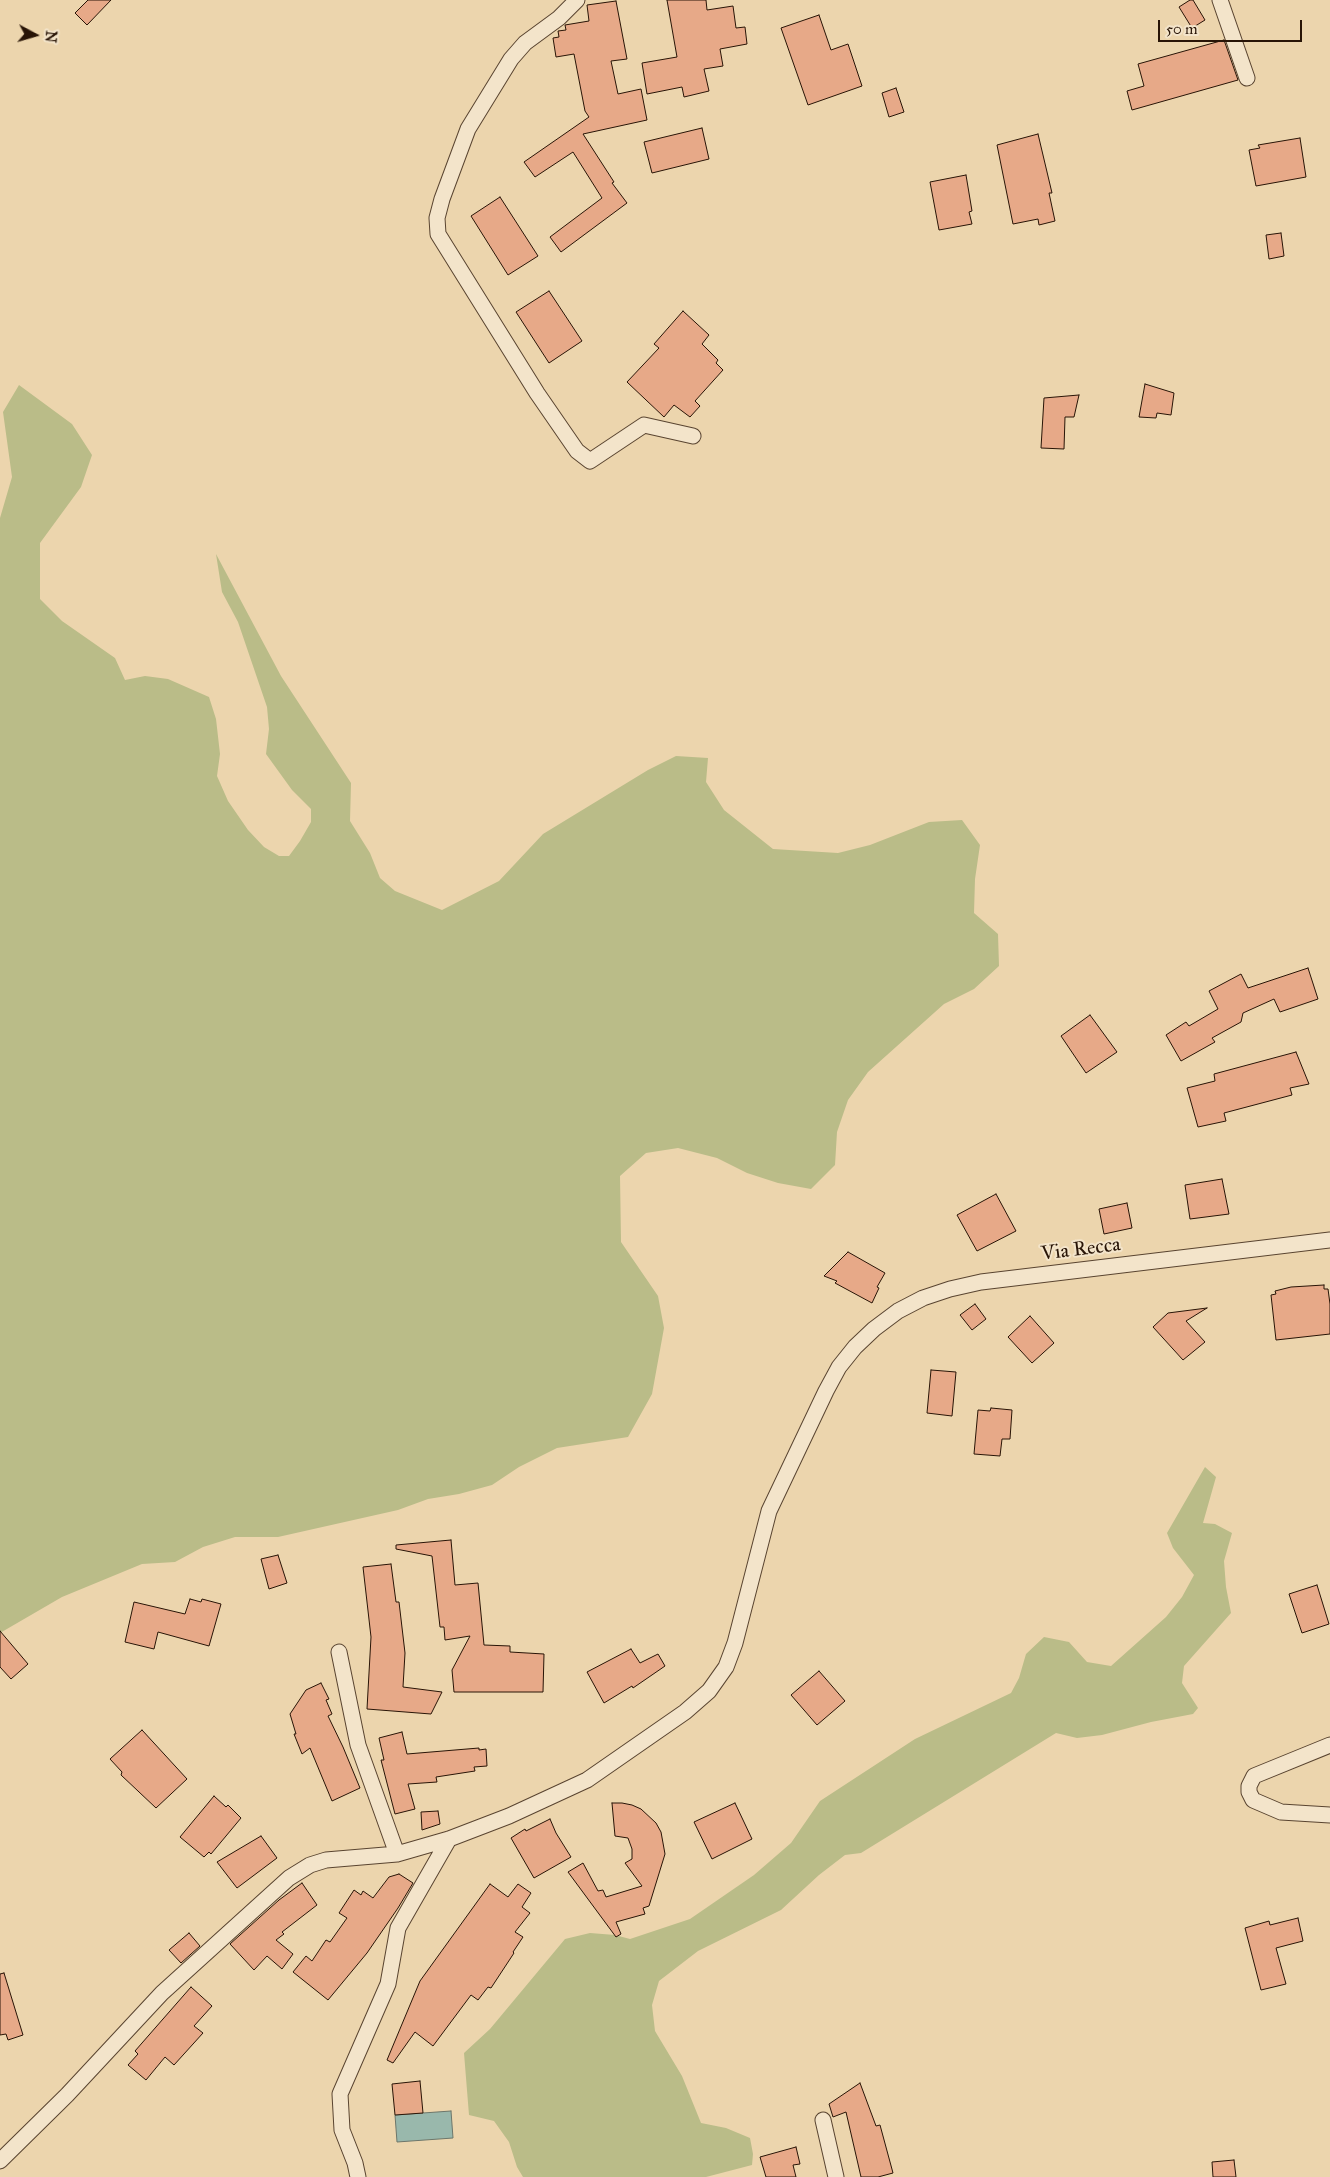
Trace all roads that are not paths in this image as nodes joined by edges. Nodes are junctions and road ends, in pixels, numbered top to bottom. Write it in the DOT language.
graph roads {
  1 [pos="577,0"];
  2 [pos="1220,0"];
  3 [pos="1247,78"];
  4 [pos="692,436"];
  5 [pos="1330,1240"];
  6 [pos="339,1652"];
  7 [pos="1330,1745"];
  8 [pos="1330,1815"];
  9 [pos="449,1839"];
  10 [pos="397,1854"];
  11 [pos="823,2120"];
  12 [pos="0,2161"];
  13 [pos="358,2177"];
  14 [pos="836,2177"];
  1 -- 4 [label="street"];
  2 -- 3 [label="street"];
  5 -- 9 [label="street, Via Recca"];
  6 -- 10 [label="street"];
  7 -- 8 [label="street"];
  9 -- 10 [label="street, Via Recca"];
  9 -- 13 [label="street"];
  10 -- 12 [label="street, Via Recca"];
  11 -- 14 [label="street"];
}
